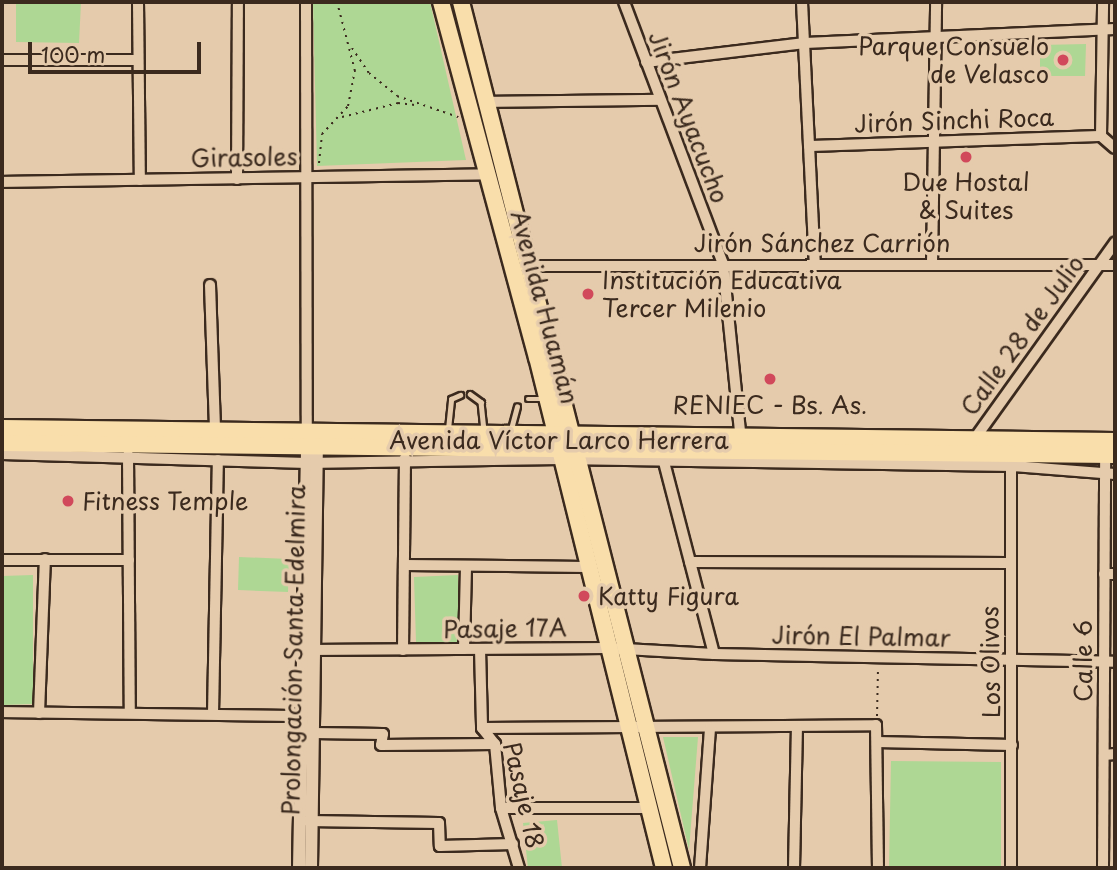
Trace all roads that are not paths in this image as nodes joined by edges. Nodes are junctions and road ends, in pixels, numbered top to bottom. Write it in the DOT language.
graph roads {
  1 [pos="138,2"];
  2 [pos="238,2"];
  3 [pos="306,2"];
  4 [pos="441,2"];
  5 [pos="461,2"];
  6 [pos="624,2"];
  7 [pos="802,2"];
  8 [pos="936,2"];
  9 [pos="1103,2"];
  10 [pos="1103,29"];
  11 [pos="1115,29"];
  12 [pos="936,39"];
  13 [pos="805,43"];
  14 [pos="2,60"];
  15 [pos="138,60"];
  16 [pos="646,62"];
  17 [pos="658,100"];
  18 [pos="487,101"];
  19 [pos="467,112"];
  20 [pos="1101,136"];
  21 [pos="933,142"];
  22 [pos="809,146"];
  23 [pos="1115,148"];
  24 [pos="487,174"];
  25 [pos="307,177"];
  26 [pos="237,178"];
  27 [pos="140,180"];
  28 [pos="2,182"];
  29 [pos="1115,243"];
  30 [pos="529,264"];
  31 [pos="723,264"];
  32 [pos="815,264"];
  33 [pos="932,264"];
  34 [pos="1097,265"];
  35 [pos="1115,265"];
  36 [pos="514,272"];
  37 [pos="211,285"];
  38 [pos="544,356"];
  39 [pos="470,394"];
  40 [pos="460,395"];
  41 [pos="528,399"];
  42 [pos="547,399"];
  43 [pos="517,407"];
  44 [pos="2,428"];
  45 [pos="215,429"];
  46 [pos="485,433"];
  47 [pos="741,435"];
  48 [pos="438,438"];
  49 [pos="504,439"];
  50 [pos="1115,441"];
  51 [pos="2,443"];
  52 [pos="565,447"];
  53 [pos="974,447"];
  54 [pos="312,448"];
  55 [pos="128,452"];
  56 [pos="2,454"];
  57 [pos="742,454"];
  58 [pos="405,455"];
  59 [pos="1110,455"];
  60 [pos="218,460"];
  61 [pos="1011,461"];
  62 [pos="664,462"];
  63 [pos="1110,474"];
  64 [pos="44,559"];
  65 [pos="130,559"];
  66 [pos="2,560"];
  67 [pos="690,562"];
  68 [pos="1010,563"];
  69 [pos="405,565"];
  70 [pos="466,566"];
  71 [pos="586,568"];
  72 [pos="1110,574"];
  73 [pos="607,648"];
  74 [pos="464,649"];
  75 [pos="480,649"];
  76 [pos="308,650"];
  77 [pos="403,650"];
  78 [pos="626,651"];
  79 [pos="714,654"];
  80 [pos="1012,659"];
  81 [pos="1104,662"];
  82 [pos="1115,662"];
  83 [pos="2,712"];
  84 [pos="39,713"];
  85 [pos="130,713"];
  86 [pos="213,714"];
  87 [pos="307,716"];
  88 [pos="628,726"];
  89 [pos="645,727"];
  90 [pos="710,727"];
  91 [pos="797,727"];
  92 [pos="482,728"];
  93 [pos="313,733"];
  94 [pos="877,742"];
  95 [pos="495,744"];
  96 [pos="1012,745"];
  97 [pos="1115,754"];
  98 [pos="1104,755"];
  99 [pos="501,808"];
  100 [pos="649,808"];
  101 [pos="306,821"];
  102 [pos="513,844"];
  103 [pos="299,868"];
  104 [pos="311,868"];
  105 [pos="519,868"];
  106 [pos="664,868"];
  107 [pos="682,868"];
  108 [pos="700,868"];
  109 [pos="794,868"];
  110 [pos="878,868"];
  111 [pos="1011,868"];
  112 [pos="1104,868"];
  1 -- 15 [label="street"];
  2 -- 26 [label="street"];
  3 -- 25 [label="street"];
  4 -- 19 [label="main road, Avenida Huamán"];
  5 -- 18 [label="main road, Avenida Huamán"];
  6 -- 16 [label="street, Jirón Ayacucho"];
  7 -- 13 [label="street"];
  8 -- 12 [label="street"];
  9 -- 10 [label="street"];
  10 -- 11 [label="street"];
  10 -- 12 [label="street"];
  10 -- 20 [label="street"];
  12 -- 13 [label="street"];
  12 -- 21 [label="street"];
  13 -- 16 [label="street"];
  13 -- 22 [label="street"];
  14 -- 15 [label="street"];
  15 -- 27 [label="street"];
  16 -- 17 [label="street, Jirón Ayacucho"];
  17 -- 18 [label="street"];
  17 -- 31 [label="street, Jirón Ayacucho"];
  18 -- 19 [label="street"];
  18 -- 30 [label="main road, Avenida Huamán"];
  19 -- 24 [label="main road, Avenida Huamán"];
  20 -- 21 [label="street, Jirón Sinchi Roca"];
  20 -- 23 [label="street"];
  21 -- 22 [label="street, Jirón Sinchi Roca"];
  21 -- 33 [label="street"];
  22 -- 32 [label="street"];
  24 -- 25 [label="street, Girasoles"];
  24 -- 36 [label="main road, Avenida Huamán"];
  25 -- 26 [label="street, Girasoles"];
  25 -- 54 [label="street"];
  26 -- 27 [label="street, Girasoles"];
  27 -- 28 [label="street, Girasoles"];
  29 -- 34 [label="street, Calle 28 de Julio"];
  30 -- 31 [label="street, Jirón Sánchez Carrión"];
  30 -- 36 [label="street"];
  30 -- 38 [label="main road, Avenida Huamán"];
  31 -- 32 [label="street, Jirón Sánchez Carrión"];
  31 -- 47 [label="street, Jirón Ayacucho"];
  32 -- 33 [label="street, Jirón Sánchez Carrión"];
  33 -- 34 [label="street, Jirón Sánchez Carrión"];
  34 -- 35 [label="street, Jirón Sánchez Carrión"];
  34 -- 53 [label="street, Calle 28 de Julio"];
  36 -- 38 [label="main road, Avenida Huamán"];
  37 -- 45 [label="street"];
  38 -- 42 [label="main road, Avenida Huamán"];
  38 -- 52 [label="main road, Avenida Huamán"];
  39 -- 46 [label="lane"];
  40 -- 48 [label="lane"];
  41 -- 42 [label="lane"];
  42 -- 52 [label="main road, Avenida Huamán"];
  43 -- 49 [label="lane"];
  44 -- 45 [label="main road, Avenida Víctor Larco Herrera"];
  45 -- 54 [label="main road, Avenida Víctor Larco Herrera"];
  46 -- 48 [label="main road, Avenida Víctor Larco Herrera"];
  46 -- 49 [label="main road, Avenida Víctor Larco Herrera"];
  47 -- 52 [label="main road, Avenida Víctor Larco Herrera"];
  47 -- 53 [label="main road, Avenida Víctor Larco Herrera"];
  47 -- 57 [label="street, Jirón Ayacucho"];
  48 -- 49 [label="main road, Avenida Víctor Larco Herrera"];
  48 -- 54 [label="main road, Avenida Víctor Larco Herrera"];
  48 -- 58 [label="main road, Avenida Víctor Larco Herrera"];
  49 -- 52 [label="main road, Avenida Víctor Larco Herrera"];
  50 -- 53 [label="main road, Avenida Víctor Larco Herrera"];
  51 -- 55 [label="main road, Avenida Víctor Larco Herrera"];
  52 -- 57 [label="main road, Avenida Víctor Larco Herrera"];
  52 -- 58 [label="street, Avenida Víctor Larco Herrera"];
  52 -- 62 [label="street, Avenida Víctor Larco Herrera"];
  52 -- 71 [label="main road, Avenida Huamán"];
  52 -- 78 [label="main road, Avenida Huamán"];
  53 -- 57 [label="main road, Avenida Víctor Larco Herrera"];
  53 -- 61 [label="main road, Avenida Víctor Larco Herrera"];
  54 -- 55 [label="main road, Avenida Víctor Larco Herrera"];
  54 -- 58 [label="main road, Avenida Víctor Larco Herrera"];
  54 -- 60 [label="street, Avenida Víctor Larco Herrera"];
  54 -- 76 [label="street, Prolongación Santa Edelmira"];
  55 -- 56 [label="street, Avenida Víctor Larco Herrera"];
  55 -- 60 [label="street, Avenida Víctor Larco Herrera"];
  55 -- 65 [label="street"];
  58 -- 69 [label="street"];
  59 -- 61 [label="main road, Avenida Víctor Larco Herrera"];
  59 -- 63 [label="street, Calle 6"];
  60 -- 86 [label="street"];
  61 -- 62 [label="street, Avenida Víctor Larco Herrera"];
  61 -- 63 [label="street, Avenida Víctor Larco Herrera"];
  61 -- 68 [label="street, Los Olivos"];
  62 -- 67 [label="street"];
  63 -- 72 [label="street, Calle 6"];
  64 -- 65 [label="street"];
  64 -- 66 [label="street"];
  64 -- 84 [label="street"];
  65 -- 85 [label="street"];
  67 -- 68 [label="street"];
  67 -- 79 [label="street"];
  68 -- 80 [label="street, Los Olivos"];
  69 -- 70 [label="street"];
  69 -- 77 [label="street"];
  70 -- 71 [label="street"];
  70 -- 74 [label="street"];
  71 -- 73 [label="main road, Avenida Huamán"];
  72 -- 81 [label="street, Calle 6"];
  73 -- 75 [label="street, Pasaje 17A"];
  73 -- 78 [label="street, Jirón El Palmar"];
  73 -- 88 [label="main road, Avenida Huamán"];
  74 -- 75 [label="street, Pasaje 17A"];
  74 -- 77 [label="street, Pasaje 17A"];
  75 -- 92 [label="street, Pasaje 18"];
  76 -- 77 [label="street, Pasaje 17A"];
  76 -- 87 [label="street, Prolongación Santa Edelmira"];
  78 -- 79 [label="street, Jirón El Palmar"];
  78 -- 89 [label="main road, Avenida Huamán"];
  79 -- 80 [label="street, Jirón El Palmar"];
  80 -- 81 [label="street, Jirón El Palmar"];
  80 -- 96 [label="street, Los Olivos"];
  81 -- 82 [label="street, Jirón El Palmar"];
  81 -- 98 [label="street, Calle 6"];
  83 -- 84 [label="street"];
  84 -- 85 [label="street"];
  85 -- 86 [label="street"];
  86 -- 87 [label="street"];
  87 -- 93 [label="street, Prolongación Santa Edelmira"];
  87 -- 101 [label="street, Prolongación Santa Edelmira"];
  88 -- 89 [label="street"];
  88 -- 92 [label="street"];
  88 -- 100 [label="main road, Avenida Huamán"];
  89 -- 90 [label="street"];
  89 -- 107 [label="main road, Avenida Huamán"];
  90 -- 91 [label="street"];
  90 -- 108 [label="street"];
  91 -- 94 [label="street"];
  91 -- 109 [label="street"];
  92 -- 95 [label="street, Pasaje 18"];
  93 -- 95 [label="street"];
  93 -- 101 [label="street, Prolongación Santa Edelmira"];
  94 -- 96 [label="street"];
  94 -- 110 [label="street"];
  95 -- 99 [label="street, Pasaje 18"];
  96 -- 111 [label="street, Los Olivos"];
  97 -- 98 [label="street"];
  98 -- 112 [label="street, Calle 6"];
  99 -- 100 [label="street"];
  99 -- 102 [label="street, Pasaje 18"];
  100 -- 106 [label="main road, Avenida Huamán"];
  101 -- 102 [label="street"];
  101 -- 103 [label="street, Prolongación Santa Edelmira"];
  101 -- 104 [label="street, Prolongación Santa Edelmira"];
  102 -- 105 [label="street, Pasaje 18"];
}
